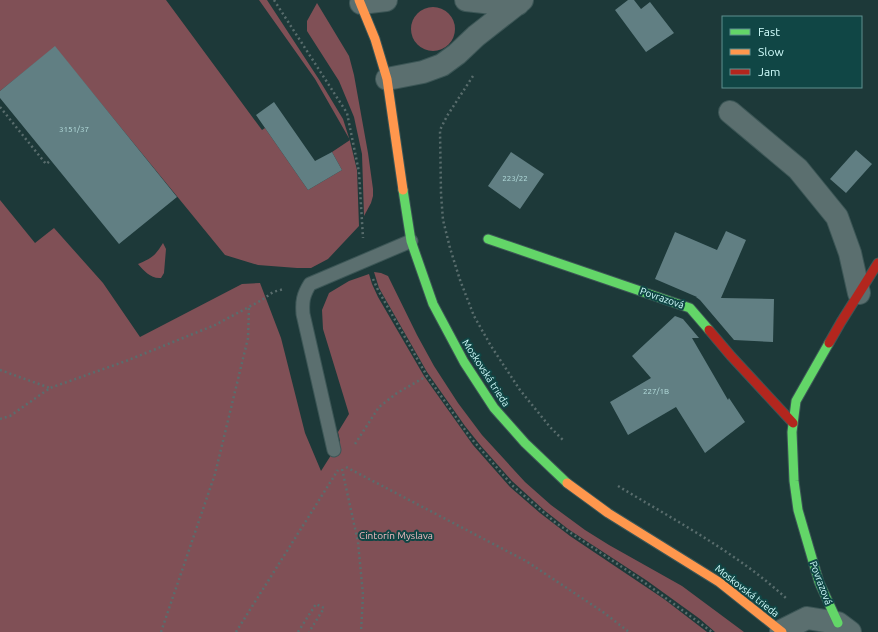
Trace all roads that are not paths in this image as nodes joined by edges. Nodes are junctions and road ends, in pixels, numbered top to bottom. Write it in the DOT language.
graph roads {
  1 [pos="386,0"];
  2 [pos="466,0"];
  3 [pos="360,2"];
  4 [pos="520,2"];
  5 [pos="387,79"];
  6 [pos="730,112"];
  7 [pos="488,239"];
  8 [pos="411,241"];
  9 [pos="878,264"];
  10 [pos="859,293"];
  11 [pos="793,423"];
  12 [pos="334,450"];
  13 [pos="844,628"];
  14 [pos="781,631"];
  1 -- 3 [label="street"];
  2 -- 4 [label="street"];
  3 -- 5 [label="street, Moskovská trieda"];
  4 -- 5 [label="street"];
  5 -- 8 [label="street, Moskovská trieda"];
  6 -- 10 [label="street"];
  7 -- 11 [label="street, Povrazová"];
  8 -- 12 [label="lane"];
  8 -- 14 [label="street, Moskovská trieda"];
  9 -- 10 [label="street, Povrazová"];
  10 -- 11 [label="street, Povrazová"];
  11 -- 13 [label="street, Povrazová"];
  13 -- 14 [label="street"];
}
